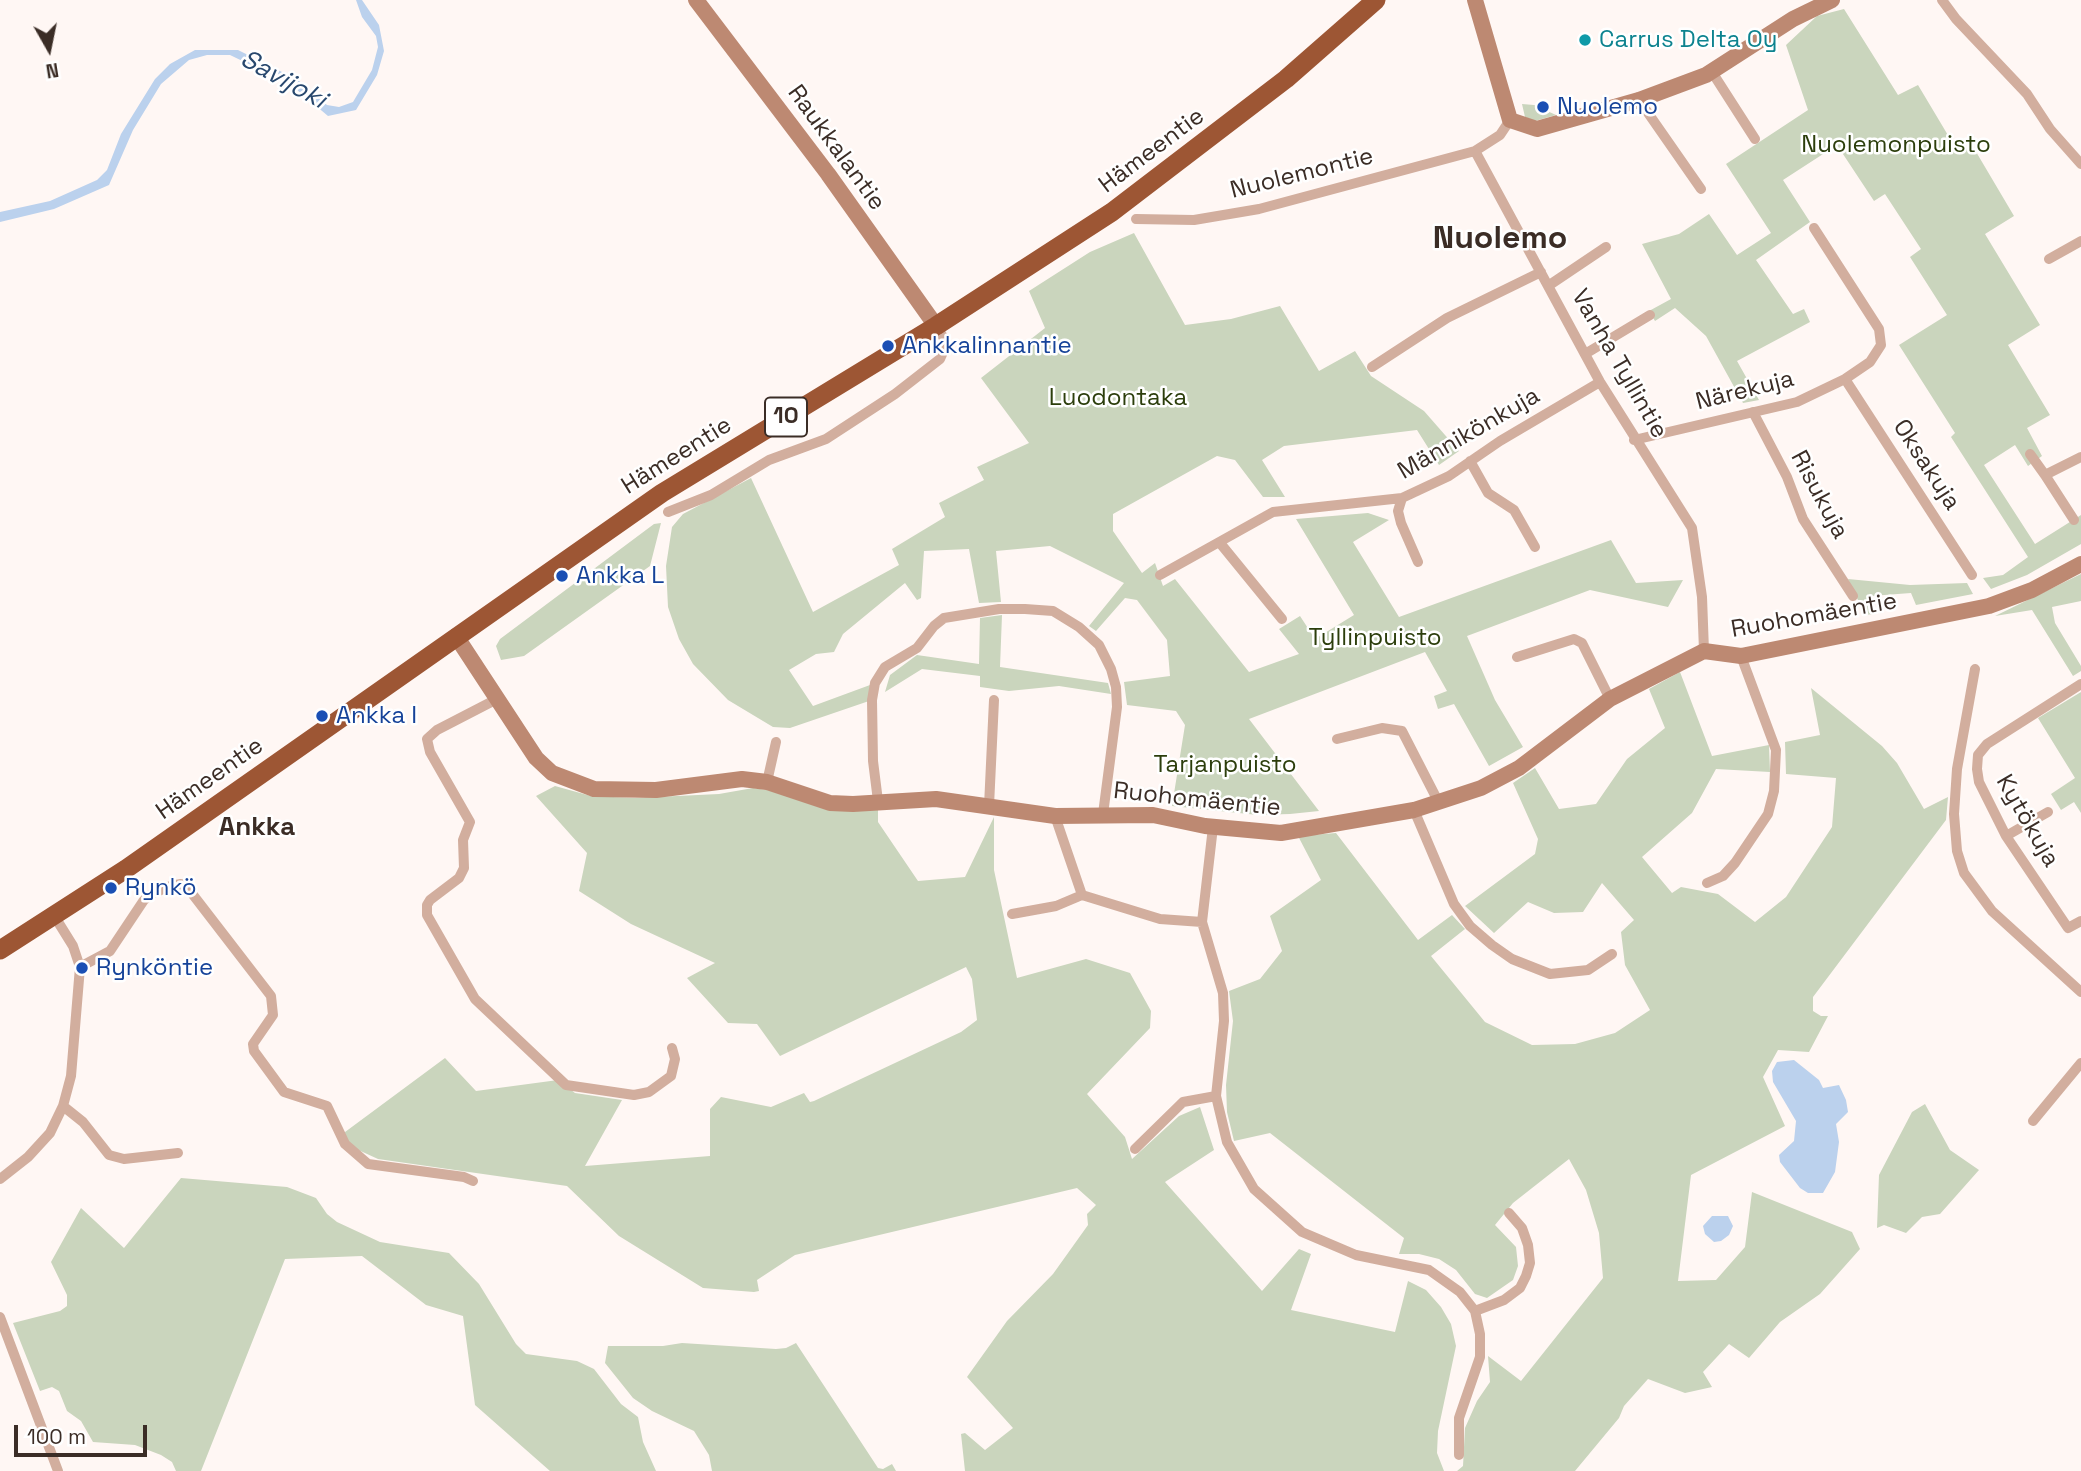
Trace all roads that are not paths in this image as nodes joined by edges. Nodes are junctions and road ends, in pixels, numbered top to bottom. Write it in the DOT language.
graph roads {
  1 [pos="696,0"];
  2 [pos="1376,0"];
  3 [pos="1475,0"];
  4 [pos="1832,0"];
  5 [pos="1942,0"];
  6 [pos="1712,72"];
  7 [pos="1639,100"];
  8 [pos="1510,120"];
  9 [pos="1755,139"];
  10 [pos="1475,151"];
  11 [pos="2081,164"];
  12 [pos="1701,189"];
  13 [pos="1136,219"];
  14 [pos="1814,228"];
  15 [pos="2081,241"];
  16 [pos="1606,247"];
  17 [pos="2049,259"];
  18 [pos="1541,272"];
  19 [pos="1548,286"];
  20 [pos="1650,315"];
  21 [pos="936,326"];
  22 [pos="1585,354"];
  23 [pos="1372,367"];
  24 [pos="1845,379"];
  25 [pos="1600,383"];
  26 [pos="1753,412"];
  27 [pos="1634,440"];
  28 [pos="2031,454"];
  29 [pos="2081,457"];
  30 [pos="1470,461"];
  31 [pos="2045,475"];
  32 [pos="1402,498"];
  33 [pos="668,512"];
  34 [pos="2074,520"];
  35 [pos="1220,543"];
  36 [pos="1535,547"];
  37 [pos="1418,562"];
  38 [pos="2081,564"];
  39 [pos="1160,575"];
  40 [pos="1972,575"];
  41 [pos="1853,596"];
  42 [pos="1282,619"];
  43 [pos="456,636"];
  44 [pos="1704,651"];
  45 [pos="1741,656"];
  46 [pos="1517,657"];
  47 [pos="1975,669"];
  48 [pos="2081,684"];
  49 [pos="497,699"];
  50 [pos="994,699"];
  51 [pos="1610,699"];
  52 [pos="1337,739"];
  53 [pos="776,742"];
  54 [pos="1960,746"];
  55 [pos="1983,748"];
  56 [pos="767,782"];
  57 [pos="878,801"];
  58 [pos="1439,803"];
  59 [pos="989,806"];
  60 [pos="1414,810"];
  61 [pos="2048,812"];
  62 [pos="1103,814"];
  63 [pos="1055,816"];
  64 [pos="1213,827"];
  65 [pos="2006,836"];
  66 [pos="1707,883"];
  67 [pos="1082,895"];
  68 [pos="1012,914"];
  69 [pos="55,917"];
  70 [pos="2081,921"];
  71 [pos="1202,922"];
  72 [pos="0,950"];
  73 [pos="1612,954"];
  74 [pos="80,967"];
  75 [pos="2081,992"];
  76 [pos="672,1048"];
  77 [pos="2081,1063"];
  78 [pos="1216,1096"];
  79 [pos="63,1107"];
  80 [pos="2033,1121"];
  81 [pos="1135,1149"];
  82 [pos="178,1153"];
  83 [pos="0,1178"];
  84 [pos="473,1181"];
  85 [pos="1509,1213"];
  86 [pos="1475,1311"];
  87 [pos="0,1317"];
  88 [pos="1459,1455"];
  89 [pos="58,1471"];
  1 -- 21 [label="street, Raukkalantie"];
  2 -- 21 [label="highway, Hämeentie / 10"];
  3 -- 8 [label="street"];
  4 -- 6 [label="street"];
  5 -- 11 [label="street"];
  6 -- 7 [label="street"];
  6 -- 9 [label="street"];
  7 -- 8 [label="street"];
  7 -- 12 [label="street"];
  8 -- 10 [label="street"];
  10 -- 13 [label="street, Nuolemontie"];
  10 -- 18 [label="street, Vanha Tyllintie"];
  14 -- 24 [label="street, Närekuja"];
  15 -- 17 [label="street"];
  16 -- 19 [label="street"];
  18 -- 19 [label="street, Vanha Tyllintie"];
  18 -- 23 [label="street"];
  19 -- 22 [label="street, Vanha Tyllintie"];
  20 -- 22 [label="street"];
  21 -- 33 [label="street"];
  21 -- 43 [label="highway, Hämeentie / 10"];
  22 -- 25 [label="street, Vanha Tyllintie"];
  24 -- 26 [label="street, Närekuja"];
  24 -- 40 [label="street, Oksakuja"];
  25 -- 27 [label="street, Vanha Tyllintie"];
  25 -- 30 [label="street, Männikönkuja"];
  26 -- 27 [label="street, Närekuja"];
  26 -- 41 [label="street, Risukuja"];
  27 -- 44 [label="street, Vanha Tyllintie"];
  28 -- 31 [label="street"];
  29 -- 31 [label="street"];
  30 -- 32 [label="street, Männikönkuja"];
  30 -- 36 [label="street"];
  31 -- 34 [label="street"];
  32 -- 35 [label="street, Männikönkuja"];
  32 -- 37 [label="street"];
  35 -- 39 [label="street, Männikönkuja"];
  35 -- 42 [label="street"];
  38 -- 45 [label="street, Ruohomäentie"];
  43 -- 49 [label="street, Ruohomäentie"];
  43 -- 69 [label="highway, Hämeentie / 10"];
  44 -- 45 [label="street, Ruohomäentie"];
  44 -- 51 [label="street, Ruohomäentie"];
  45 -- 66 [label="street"];
  46 -- 51 [label="street"];
  47 -- 54 [label="street"];
  48 -- 55 [label="street, Kytökuja"];
  49 -- 56 [label="street, Ruohomäentie"];
  49 -- 76 [label="street"];
  50 -- 59 [label="street"];
  51 -- 58 [label="street, Ruohomäentie"];
  52 -- 58 [label="street"];
  53 -- 56 [label="street"];
  54 -- 55 [label="street"];
  54 -- 75 [label="street"];
  55 -- 65 [label="street, Kytökuja"];
  56 -- 57 [label="street, Ruohomäentie"];
  57 -- 59 [label="street, Ruohomäentie"];
  57 -- 62 [label="street"];
  58 -- 60 [label="street, Ruohomäentie"];
  59 -- 63 [label="street, Ruohomäentie"];
  60 -- 64 [label="street, Ruohomäentie"];
  60 -- 73 [label="street"];
  61 -- 65 [label="street"];
  62 -- 63 [label="street, Ruohomäentie"];
  62 -- 64 [label="street, Ruohomäentie"];
  63 -- 67 [label="street"];
  64 -- 71 [label="street"];
  65 -- 70 [label="street, Kytökuja"];
  67 -- 68 [label="street"];
  67 -- 71 [label="street"];
  69 -- 72 [label="highway, Hämeentie / 10"];
  69 -- 74 [label="street"];
  71 -- 78 [label="street"];
  74 -- 79 [label="street"];
  74 -- 84 [label="street"];
  77 -- 80 [label="street"];
  78 -- 81 [label="street"];
  78 -- 86 [label="street"];
  79 -- 82 [label="street"];
  79 -- 83 [label="street"];
  85 -- 86 [label="street"];
  86 -- 88 [label="street"];
  87 -- 89 [label="street"];
}
